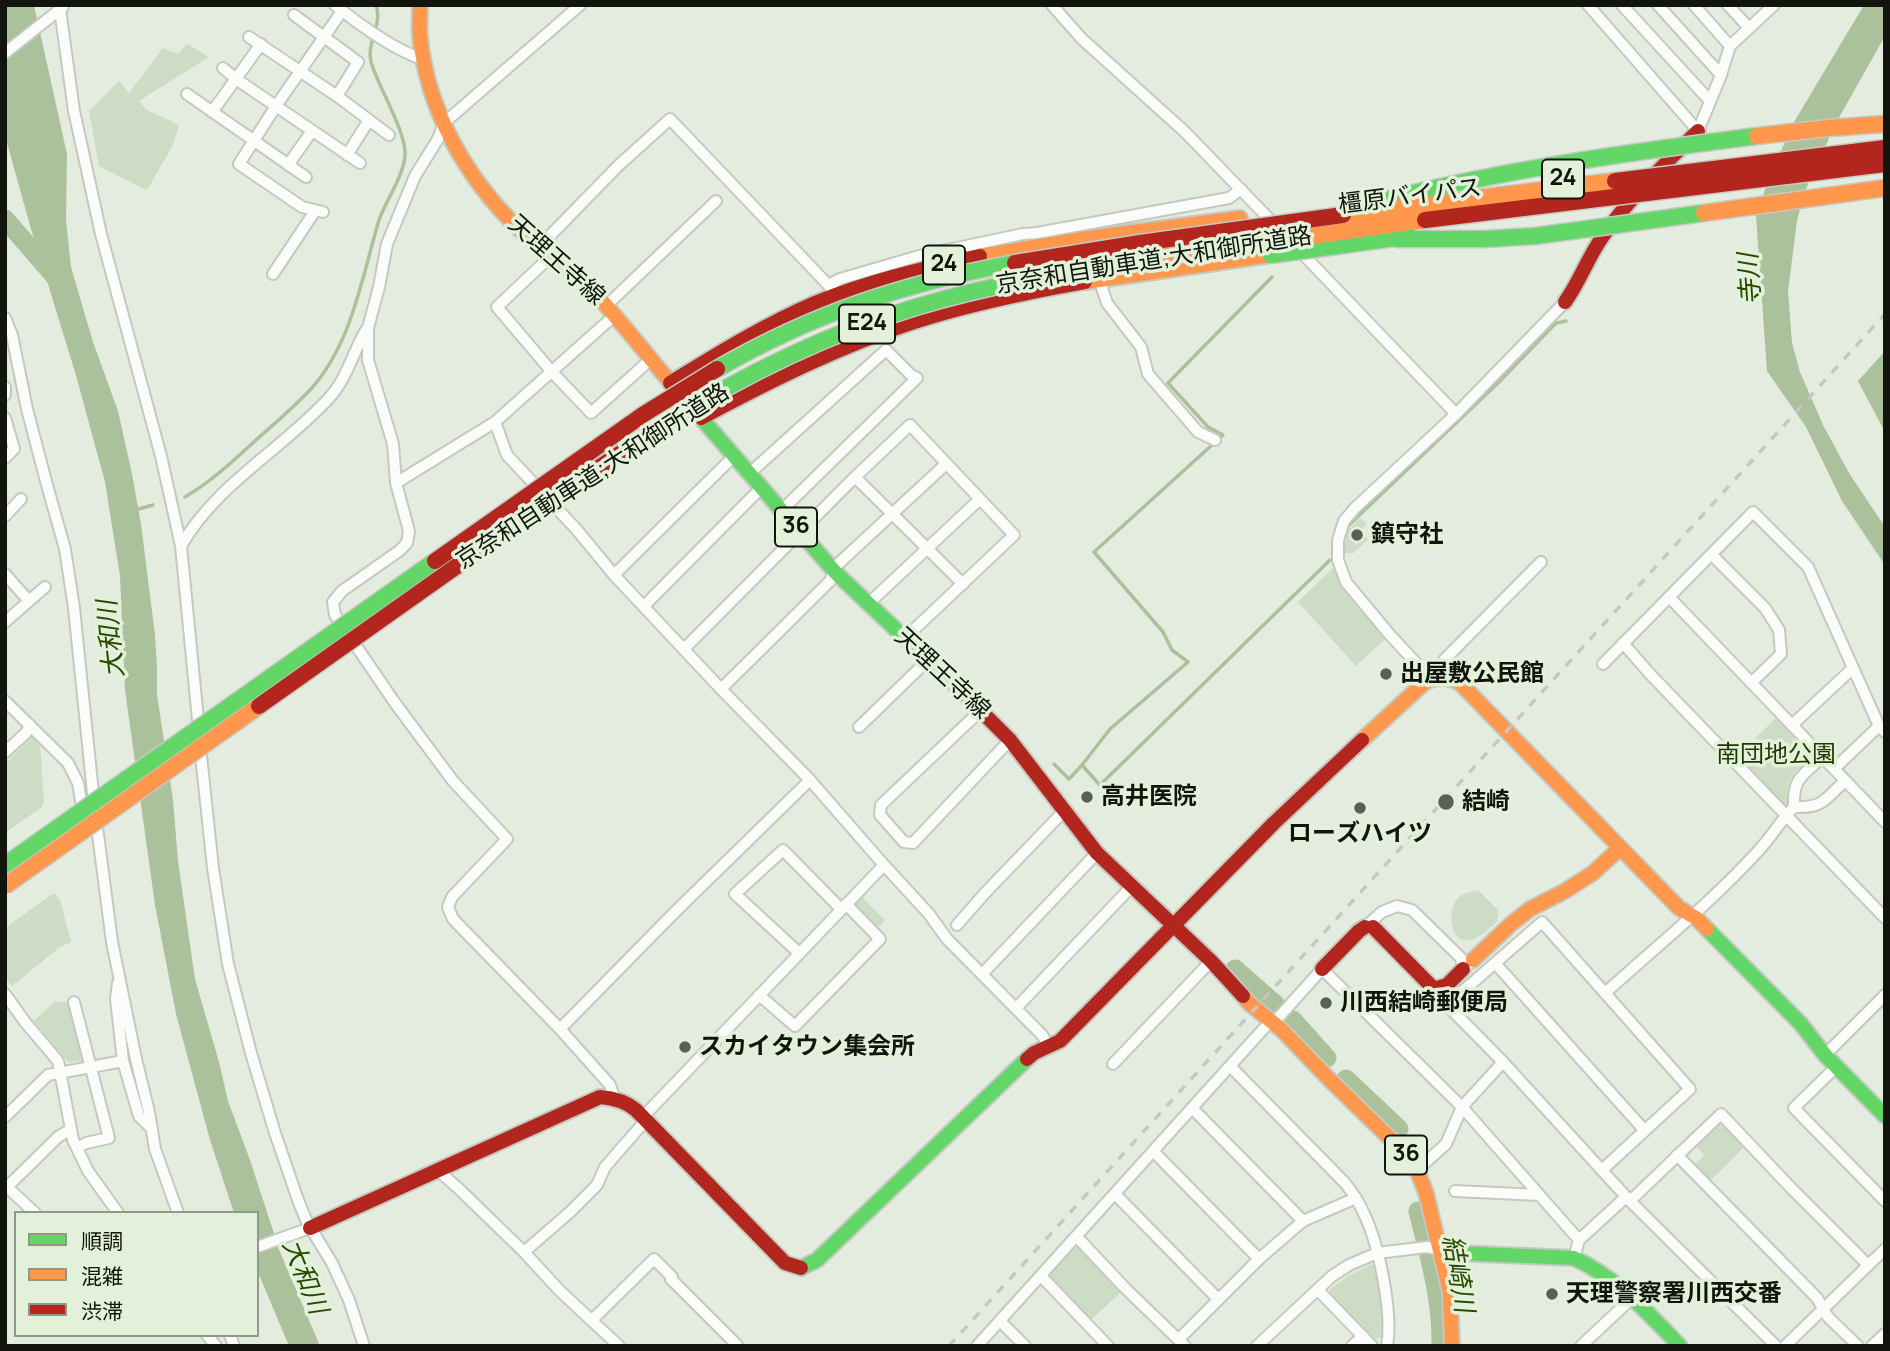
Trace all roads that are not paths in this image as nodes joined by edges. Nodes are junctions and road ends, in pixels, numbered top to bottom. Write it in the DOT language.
graph roads {
  1 [pos="420,5"];
  2 [pos="580,5"];
  3 [pos="1052,5"];
  4 [pos="1588,5"];
  5 [pos="1622,5"];
  6 [pos="1658,5"];
  7 [pos="1694,5"];
  8 [pos="1728,5"];
  9 [pos="1770,6"];
  10 [pos="339,8"];
  11 [pos="61,9"];
  12 [pos="293,15"];
  13 [pos="1749,28"];
  14 [pos="249,37"];
  15 [pos="324,37"];
  16 [pos="261,44"];
  17 [pos="1730,46"];
  18 [pos="5,53"];
  19 [pos="422,59"];
  20 [pos="223,68"];
  21 [pos="300,71"];
  22 [pos="1721,75"];
  23 [pos="236,79"];
  24 [pos="187,94"];
  25 [pos="337,96"];
  26 [pos="1710,101"];
  27 [pos="276,106"];
  28 [pos="212,112"];
  29 [pos="369,120"];
  30 [pos="444,123"];
  31 [pos="1885,124"];
  32 [pos="312,131"];
  33 [pos="1698,131"];
  34 [pos="389,135"];
  35 [pos="1885,139"];
  36 [pos="253,141"];
  37 [pos="1885,148"];
  38 [pos="347,155"];
  39 [pos="360,163"];
  40 [pos="288,164"];
  41 [pos="1885,166"];
  42 [pos="306,177"];
  43 [pos="1885,188"];
  44 [pos="1241,189"];
  45 [pos="716,201"];
  46 [pos="1320,225"];
  47 [pos="546,250"];
  48 [pos="273,274"];
  49 [pos="1100,282"];
  50 [pos="833,290"];
  51 [pos="1565,302"];
  52 [pos="611,310"];
  53 [pos="5,318"];
  54 [pos="368,328"];
  55 [pos="874,337"];
  56 [pos="886,350"];
  57 [pos="651,359"];
  58 [pos="552,372"];
  59 [pos="670,383"];
  60 [pos="5,387"];
  61 [pos="5,395"];
  62 [pos="1456,414"];
  63 [pos="5,418"];
  64 [pos="701,418"];
  65 [pos="495,422"];
  66 [pos="1214,440"];
  67 [pos="735,455"];
  68 [pos="5,458"];
  69 [pos="946,464"];
  70 [pos="750,474"];
  71 [pos="855,477"];
  72 [pos="396,483"];
  73 [pos="762,486"];
  74 [pos="21,499"];
  75 [pos="980,499"];
  76 [pos="782,510"];
  77 [pos="893,514"];
  78 [pos="5,516"];
  79 [pos="800,531"];
  80 [pos="181,546"];
  81 [pos="928,549"];
  82 [pos="1712,555"];
  83 [pos="1541,562"];
  84 [pos="835,572"];
  85 [pos="5,574"];
  86 [pos="614,575"];
  87 [pos="963,584"];
  88 [pos="45,587"];
  89 [pos="1670,598"];
  90 [pos="29,601"];
  91 [pos="868,604"];
  92 [pos="644,606"];
  93 [pos="5,622"];
  94 [pos="904,639"];
  95 [pos="1623,643"];
  96 [pos="684,649"];
  97 [pos="928,660"];
  98 [pos="1603,664"];
  99 [pos="1853,668"];
  100 [pos="1448,677"];
  101 [pos="1430,678"];
  102 [pos="1751,683"];
  103 [pos="722,690"];
  104 [pos="5,701"];
  105 [pos="981,710"];
  106 [pos="30,724"];
  107 [pos="1792,725"];
  108 [pos="859,727"];
  109 [pos="1882,729"];
  110 [pos="1010,740"];
  111 [pos="5,752"];
  112 [pos="1822,757"];
  113 [pos="1834,769"];
  114 [pos="810,780"];
  115 [pos="1845,780"];
  116 [pos="1064,811"];
  117 [pos="1790,811"];
  118 [pos="1885,822"];
  119 [pos="99,847"];
  120 [pos="1620,848"];
  121 [pos="1097,853"];
  122 [pos="5,865"];
  123 [pos="884,865"];
  124 [pos="5,886"];
  125 [pos="1132,886"];
  126 [pos="844,907"];
  127 [pos="1690,916"];
  128 [pos="1885,918"];
  129 [pos="957,925"];
  130 [pos="1174,925"];
  131 [pos="1370,925"];
  132 [pos="799,953"];
  133 [pos="1211,961"];
  134 [pos="1466,963"];
  135 [pos="1495,963"];
  136 [pos="1322,969"];
  137 [pos="986,970"];
  138 [pos="120,978"];
  139 [pos="1434,989"];
  140 [pos="1605,993"];
  141 [pos="5,994"];
  142 [pos="759,995"];
  143 [pos="1885,995"];
  144 [pos="74,1002"];
  145 [pos="1020,1004"];
  146 [pos="1447,1005"];
  147 [pos="1271,1023"];
  148 [pos="560,1029"];
  149 [pos="1048,1047"];
  150 [pos="123,1061"];
  151 [pos="1831,1061"];
  152 [pos="1503,1062"];
  153 [pos="1113,1064"];
  154 [pos="1230,1066"];
  155 [pos="90,1067"];
  156 [pos="61,1072"];
  157 [pos="614,1097"];
  158 [pos="1462,1107"];
  159 [pos="1192,1108"];
  160 [pos="1885,1116"];
  161 [pos="5,1117"];
  162 [pos="645,1119"];
  163 [pos="71,1129"];
  164 [pos="152,1129"];
  165 [pos="1645,1131"];
  166 [pos="77,1148"];
  167 [pos="1153,1151"];
  168 [pos="1677,1155"];
  169 [pos="441,1169"];
  170 [pos="1417,1170"];
  171 [pos="1602,1170"];
  172 [pos="6,1187"];
  173 [pos="1455,1191"];
  174 [pos="1115,1194"];
  175 [pos="1539,1195"];
  176 [pos="1356,1198"];
  177 [pos="1628,1199"];
  178 [pos="1885,1201"];
  179 [pos="33,1211"];
  180 [pos="117,1211"];
  181 [pos="177,1211"];
  182 [pos="1303,1221"];
  183 [pos="307,1229"];
  184 [pos="1077,1237"];
  185 [pos="1579,1240"];
  186 [pos="259,1246"];
  187 [pos="1885,1249"];
  188 [pos="1441,1250"];
  189 [pos="524,1252"];
  190 [pos="1377,1253"];
  191 [pos="1574,1258"];
  192 [pos="1259,1259"];
  193 [pos="1868,1265"];
  194 [pos="1041,1276"];
  195 [pos="1318,1290"];
  196 [pos="1632,1298"];
  197 [pos="1219,1300"];
  198 [pos="1822,1308"];
  199 [pos="592,1320"];
  200 [pos="1000,1321"];
  201 [pos="1885,1334"];
  202 [pos="1363,1336"];
  203 [pos="1182,1342"];
  204 [pos="1586,1344"];
  205 [pos="737,1345"];
  206 [pos="364,1346"];
  207 [pos="619,1346"];
  208 [pos="977,1346"];
  209 [pos="1025,1346"];
  210 [pos="1108,1346"];
  211 [pos="1256,1346"];
  212 [pos="1352,1346"];
  213 [pos="1372,1346"];
  214 [pos="1387,1346"];
  215 [pos="1452,1346"];
  216 [pos="1679,1346"];
  217 [pos="1776,1346"];
  218 [pos="1785,1346"];
  219 [pos="1858,1346"];
  220 [pos="1872,1346"];
  1 -- 19 [label="main road, 天理王寺線 / 36"];
  2 -- 30 [label="street"];
  3 -- 44 [label="street"];
  4 -- 33 [label="street"];
  5 -- 26 [label="street"];
  6 -- 22 [label="street"];
  7 -- 17 [label="street"];
  8 -- 13 [label="street"];
  9 -- 13 [label="street"];
  10 -- 15 [label="street"];
  10 -- 19 [label="street"];
  11 -- 18 [label="street"];
  11 -- 80 [label="street"];
  12 -- 15 [label="street"];
  13 -- 17 [label="street"];
  14 -- 16 [label="street"];
  15 -- 21 [label="street"];
  15 -- 25 [label="street"];
  16 -- 21 [label="street"];
  16 -- 23 [label="street"];
  17 -- 22 [label="street"];
  19 -- 30 [label="main road, 天理王寺線 / 36"];
  20 -- 23 [label="street"];
  21 -- 25 [label="street"];
  21 -- 27 [label="street"];
  22 -- 26 [label="street"];
  23 -- 27 [label="street"];
  23 -- 28 [label="street"];
  24 -- 28 [label="street"];
  25 -- 29 [label="street"];
  26 -- 33 [label="street"];
  27 -- 32 [label="street"];
  27 -- 36 [label="street"];
  28 -- 36 [label="street"];
  29 -- 34 [label="street"];
  29 -- 38 [label="street"];
  30 -- 47 [label="main road, 天理王寺線 / 36"];
  30 -- 54 [label="street"];
  31 -- 46 [label="main road, bridge"];
  32 -- 38 [label="street"];
  32 -- 40 [label="street"];
  33 -- 51 [label="main road"];
  35 -- 50 [label="main road, 橿原バイパス / 24, bridge"];
  36 -- 40 [label="street"];
  36 -- 48 [label="street"];
  37 -- 46 [label="main road, 京奈和自動車道;大和御所道路 / E24, bridge"];
  38 -- 39 [label="street"];
  40 -- 42 [label="street"];
  41 -- 46 [label="main road, 京奈和自動車道;大和御所道路 / E24, bridge"];
  41 -- 55 [label="main road, 橿原バイパス / 24, bridge"];
  43 -- 46 [label="main road, bridge"];
  44 -- 50 [label="street"];
  44 -- 62 [label="street"];
  45 -- 52 [label="street"];
  46 -- 122 [label="main road, 京奈和自動車道;大和御所道路 / E24, bridge"];
  46 -- 124 [label="main road, 京奈和自動車道;大和御所道路 / E24, bridge"];
  47 -- 50 [label="street"];
  47 -- 52 [label="main road, 天理王寺線 / 36"];
  47 -- 58 [label="street"];
  49 -- 66 [label="street"];
  50 -- 59 [label="main road, 橿原バイパス / 24"];
  51 -- 62 [label="street"];
  52 -- 57 [label="main road, 天理王寺線 / 36"];
  52 -- 58 [label="street"];
  53 -- 119 [label="street"];
  54 -- 72 [label="street"];
  54 -- 80 [label="street"];
  55 -- 56 [label="street"];
  55 -- 64 [label="main road, 橿原バイパス / 24"];
  56 -- 70 [label="street"];
  56 -- 76 [label="street"];
  57 -- 58 [label="street"];
  57 -- 59 [label="main road, 天理王寺線 / 36"];
  58 -- 65 [label="street"];
  59 -- 64 [label="main road, 天理王寺線 / 36"];
  60 -- 61 [label="street"];
  62 -- 101 [label="street"];
  63 -- 68 [label="street"];
  64 -- 67 [label="main road, 天理王寺線 / 36"];
  65 -- 72 [label="street"];
  65 -- 86 [label="street"];
  67 -- 70 [label="main road, 天理王寺線 / 36"];
  67 -- 86 [label="street"];
  69 -- 71 [label="street"];
  69 -- 75 [label="street"];
  69 -- 77 [label="street"];
  70 -- 73 [label="main road, 天理王寺線 / 36"];
  71 -- 77 [label="street"];
  71 -- 79 [label="street"];
  72 -- 148 [label="street"];
  73 -- 76 [label="main road, 天理王寺線 / 36"];
  73 -- 92 [label="street"];
  74 -- 78 [label="street"];
  75 -- 81 [label="street"];
  75 -- 87 [label="street"];
  76 -- 79 [label="main road, 天理王寺線 / 36"];
  77 -- 81 [label="street"];
  77 -- 84 [label="street"];
  79 -- 84 [label="main road, 天理王寺線 / 36"];
  79 -- 96 [label="street"];
  80 -- 183 [label="street"];
  81 -- 87 [label="street"];
  81 -- 91 [label="street"];
  82 -- 89 [label="street"];
  82 -- 99 [label="street"];
  82 -- 102 [label="street"];
  83 -- 100 [label="street"];
  84 -- 91 [label="main road, 天理王寺線 / 36"];
  84 -- 103 [label="street"];
  85 -- 90 [label="street"];
  86 -- 92 [label="street"];
  87 -- 94 [label="street"];
  88 -- 90 [label="street"];
  89 -- 95 [label="street"];
  89 -- 102 [label="street"];
  90 -- 93 [label="street"];
  91 -- 94 [label="main road, 天理王寺線 / 36"];
  92 -- 96 [label="street"];
  94 -- 97 [label="main road, 天理王寺線 / 36"];
  95 -- 98 [label="street"];
  95 -- 117 [label="street"];
  96 -- 103 [label="street"];
  97 -- 105 [label="main road, 天理王寺線 / 36"];
  97 -- 108 [label="street"];
  99 -- 107 [label="street"];
  99 -- 109 [label="street"];
  100 -- 101 [label="main road"];
  100 -- 120 [label="main road"];
  101 -- 130 [label="main road"];
  102 -- 107 [label="street"];
  103 -- 114 [label="street"];
  104 -- 106 [label="street"];
  105 -- 110 [label="main road, 天理王寺線 / 36"];
  105 -- 110 [label="street"];
  106 -- 111 [label="street"];
  106 -- 119 [label="street"];
  107 -- 112 [label="street"];
  109 -- 113 [label="street"];
  110 -- 116 [label="main road, 天理王寺線 / 36"];
  112 -- 113 [label="street"];
  112 -- 117 [label="street"];
  113 -- 115 [label="street"];
  114 -- 123 [label="street"];
  114 -- 148 [label="street"];
  115 -- 117 [label="street"];
  115 -- 118 [label="street"];
  116 -- 121 [label="main road, 天理王寺線 / 36"];
  116 -- 129 [label="street"];
  117 -- 127 [label="street"];
  117 -- 128 [label="street"];
  119 -- 138 [label="street"];
  120 -- 127 [label="main road"];
  120 -- 134 [label="main road"];
  121 -- 125 [label="main road, 天理王寺線 / 36"];
  121 -- 137 [label="street"];
  123 -- 126 [label="street"];
  123 -- 149 [label="street"];
  125 -- 130 [label="main road, 天理王寺線 / 36"];
  125 -- 145 [label="street"];
  126 -- 132 [label="street"];
  126 -- 132 [label="street"];
  126 -- 142 [label="street"];
  127 -- 140 [label="street"];
  127 -- 151 [label="main road"];
  130 -- 133 [label="main road, 天理王寺線 / 36"];
  130 -- 149 [label="main road"];
  131 -- 134 [label="street"];
  131 -- 136 [label="main road"];
  131 -- 139 [label="main road"];
  132 -- 142 [label="street"];
  133 -- 147 [label="main road, 天理王寺線 / 36"];
  133 -- 153 [label="street"];
  134 -- 139 [label="main road"];
  135 -- 140 [label="street"];
  135 -- 146 [label="street"];
  135 -- 165 [label="street"];
  136 -- 147 [label="street"];
  136 -- 158 [label="street"];
  138 -- 150 [label="street"];
  138 -- 164 [label="street"];
  139 -- 146 [label="street"];
  140 -- 165 [label="street"];
  141 -- 156 [label="street"];
  142 -- 162 [label="street"];
  143 -- 151 [label="street"];
  144 -- 155 [label="street"];
  146 -- 152 [label="street"];
  147 -- 154 [label="street"];
  147 -- 170 [label="main road, 天理王寺線 / 36"];
  148 -- 157 [label="street"];
  149 -- 162 [label="main road"];
  150 -- 155 [label="street"];
  150 -- 164 [label="street"];
  151 -- 160 [label="main road"];
  151 -- 178 [label="street"];
  152 -- 158 [label="street"];
  152 -- 171 [label="street"];
  154 -- 159 [label="street"];
  154 -- 176 [label="street"];
  155 -- 156 [label="street"];
  155 -- 166 [label="street"];
  156 -- 161 [label="street"];
  156 -- 163 [label="street"];
  157 -- 162 [label="main road"];
  157 -- 169 [label="main road"];
  158 -- 170 [label="street"];
  158 -- 175 [label="street"];
  159 -- 167 [label="street"];
  159 -- 182 [label="street"];
  162 -- 189 [label="street"];
  163 -- 166 [label="street"];
  163 -- 172 [label="street"];
  164 -- 181 [label="street"];
  165 -- 171 [label="street"];
  166 -- 180 [label="street"];
  167 -- 174 [label="street"];
  167 -- 192 [label="street"];
  168 -- 177 [label="street"];
  168 -- 193 [label="street"];
  168 -- 198 [label="street"];
  169 -- 183 [label="main road"];
  169 -- 189 [label="street"];
  170 -- 188 [label="main road, 天理王寺線 / 36"];
  171 -- 177 [label="street"];
  172 -- 179 [label="street"];
  173 -- 175 [label="street"];
  174 -- 184 [label="street"];
  174 -- 197 [label="street"];
  175 -- 185 [label="street"];
  176 -- 182 [label="street"];
  176 -- 190 [label="street"];
  177 -- 185 [label="street"];
  177 -- 217 [label="street"];
  182 -- 192 [label="street"];
  183 -- 186 [label="street"];
  183 -- 206 [label="street"];
  184 -- 194 [label="street"];
  184 -- 203 [label="street"];
  185 -- 191 [label="street"];
  187 -- 193 [label="street"];
  188 -- 190 [label="street"];
  188 -- 191 [label="main road"];
  188 -- 215 [label="main road, 天理王寺線 / 36"];
  189 -- 199 [label="street"];
  190 -- 195 [label="street"];
  190 -- 214 [label="street"];
  191 -- 196 [label="main road"];
  192 -- 197 [label="street"];
  193 -- 198 [label="street"];
  194 -- 200 [label="street"];
  194 -- 210 [label="street"];
  195 -- 202 [label="street"];
  195 -- 211 [label="street"];
  196 -- 204 [label="street"];
  196 -- 216 [label="main road"];
  197 -- 203 [label="street"];
  198 -- 218 [label="street"];
  198 -- 219 [label="street"];
  199 -- 205 [label="street"];
  199 -- 207 [label="street"];
  200 -- 208 [label="street"];
  200 -- 209 [label="street"];
  201 -- 220 [label="street"];
  202 -- 212 [label="street"];
  202 -- 213 [label="street"];
}
